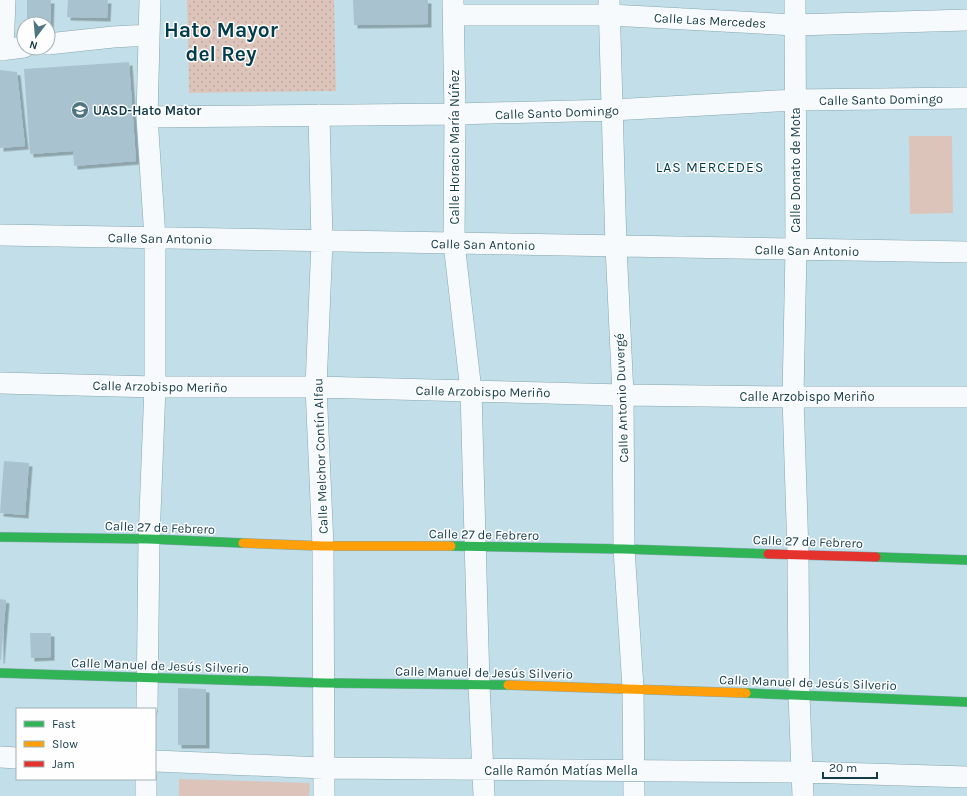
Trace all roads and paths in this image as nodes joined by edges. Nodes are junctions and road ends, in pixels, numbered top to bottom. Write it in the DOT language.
graph roads {
  1 [pos="5,0"];
  2 [pos="150,0"];
  3 [pos="795,0"];
  4 [pos="453,8"];
  5 [pos="609,8"];
  6 [pos="967,20"];
  7 [pos="795,25"];
  8 [pos="149,35"];
  9 [pos="56,43"];
  10 [pos="16,48"];
  11 [pos="1,50"];
  12 [pos="967,98"];
  13 [pos="795,100"];
  14 [pos="612,110"];
  15 [pos="455,114"];
  16 [pos="320,115"];
  17 [pos="147,116"];
  18 [pos="0,235"];
  19 [pos="155,238"];
  20 [pos="322,241"];
  21 [pos="454,243"];
  22 [pos="616,246"];
  23 [pos="796,250"];
  24 [pos="967,252"];
  25 [pos="0,383"];
  26 [pos="155,387"];
  27 [pos="316,387"];
  28 [pos="471,391"];
  29 [pos="623,395"];
  30 [pos="793,397"];
  31 [pos="967,397"];
  32 [pos="0,537"];
  33 [pos="149,539"];
  34 [pos="323,546"];
  35 [pos="475,546"];
  36 [pos="624,549"];
  37 [pos="798,554"];
  38 [pos="967,560"];
  39 [pos="0,673"];
  40 [pos="148,677"];
  41 [pos="324,683"];
  42 [pos="479,684"];
  43 [pos="633,688"];
  44 [pos="800,695"];
  45 [pos="967,702"];
  46 [pos="147,708"];
  47 [pos="0,757"];
  48 [pos="16,758"];
  49 [pos="156,761"];
  50 [pos="324,768"];
  51 [pos="484,770"];
  52 [pos="634,771"];
  53 [pos="803,772"];
  54 [pos="967,777"];
  55 [pos="146,780"];
  56 [pos="146,796"];
  57 [pos="324,796"];
  58 [pos="484,796"];
  59 [pos="634,796"];
  60 [pos="803,796"];
  1 -- 11 [label="street"];
  2 -- 8 [label="street"];
  3 -- 7 [label="street, Calle Donato de Mota"];
  4 -- 5 [label="street, Calle Las Mercedes"];
  4 -- 15 [label="street, Calle Horacio María Núñez"];
  5 -- 7 [label="street, Calle Las Mercedes"];
  5 -- 14 [label="street, Calle Antonio Duvergé"];
  6 -- 7 [label="street, Calle Las Mercedes"];
  7 -- 13 [label="street, Calle Donato de Mota"];
  8 -- 9 [label="street"];
  8 -- 17 [label="street"];
  10 -- 11 [label="street"];
  12 -- 13 [label="street, Calle Santo Domingo"];
  13 -- 14 [label="street, Calle Santo Domingo"];
  13 -- 23 [label="street, Calle Donato de Mota"];
  14 -- 15 [label="street, Calle Santo Domingo"];
  14 -- 22 [label="street, Calle Antonio Duvergé"];
  15 -- 16 [label="street, Calle Santo Domingo"];
  15 -- 21 [label="street, Calle Horacio María Núñez"];
  16 -- 17 [label="street, Calle Santo Domingo"];
  16 -- 20 [label="street, Calle Melchor Contín Alfau"];
  17 -- 19 [label="street"];
  18 -- 19 [label="street, Calle San Antonio"];
  19 -- 20 [label="street, Calle San Antonio"];
  19 -- 26 [label="street"];
  20 -- 21 [label="street, Calle San Antonio"];
  20 -- 27 [label="street, Calle Melchor Contín Alfau"];
  21 -- 22 [label="street, Calle San Antonio"];
  21 -- 28 [label="street, Calle Horacio María Núñez"];
  22 -- 23 [label="street, Calle San Antonio"];
  22 -- 29 [label="street, Calle Antonio Duvergé"];
  23 -- 24 [label="street, Calle San Antonio"];
  23 -- 30 [label="street, Calle Donato de Mota"];
  25 -- 26 [label="street, Calle Arzobispo Meriño"];
  26 -- 27 [label="street, Calle Arzobispo Meriño"];
  26 -- 33 [label="street"];
  27 -- 28 [label="street, Calle Arzobispo Meriño"];
  27 -- 34 [label="street, Calle Melchor Contín Alfau"];
  28 -- 29 [label="street, Calle Arzobispo Meriño"];
  28 -- 35 [label="street, Calle Horacio María Núñez"];
  29 -- 30 [label="street, Calle Arzobispo Meriño"];
  29 -- 36 [label="street, Calle Antonio Duvergé"];
  30 -- 31 [label="street, Calle Arzobispo Meriño"];
  30 -- 37 [label="street, Calle Donato de Mota"];
  32 -- 33 [label="street, Calle 27 de Febrero"];
  33 -- 34 [label="street, Calle 27 de Febrero"];
  33 -- 40 [label="street"];
  34 -- 35 [label="street, Calle 27 de Febrero"];
  34 -- 41 [label="street, Calle Melchor Contín Alfau"];
  35 -- 36 [label="street, Calle 27 de Febrero"];
  35 -- 42 [label="street, Calle Horacio María Núñez"];
  36 -- 37 [label="street, Calle 27 de Febrero"];
  36 -- 43 [label="street, Calle Antonio Duvergé"];
  37 -- 38 [label="street, Calle 27 de Febrero"];
  37 -- 44 [label="street, Calle Donato de Mota"];
  39 -- 40 [label="street, Calle Manuel de Jesús Silverio"];
  40 -- 41 [label="street, Calle Manuel de Jesús Silverio"];
  40 -- 46 [label="street"];
  41 -- 42 [label="street, Calle Manuel de Jesús Silverio"];
  41 -- 50 [label="street, Calle Melchor Contín Alfau"];
  42 -- 43 [label="street, Calle Manuel de Jesús Silverio"];
  42 -- 51 [label="street, Calle Horacio María Núñez"];
  43 -- 44 [label="street, Calle Manuel de Jesús Silverio"];
  43 -- 52 [label="street, Calle Antonio Duvergé"];
  44 -- 45 [label="street, Calle Manuel de Jesús Silverio"];
  44 -- 53 [label="street, Calle Donato de Mota"];
  47 -- 48 [label="street"];
  49 -- 50 [label="street, Calle Ramón Matías Mella"];
  50 -- 51 [label="street, Calle Ramón Matías Mella"];
  50 -- 57 [label="street, Calle Melchor Contín Alfau"];
  51 -- 52 [label="street, Calle Ramón Matías Mella"];
  51 -- 58 [label="street, Calle Horacio María Núñez"];
  52 -- 53 [label="street, Calle Ramón Matías Mella"];
  52 -- 59 [label="street, Calle Antonio Duvergé"];
  53 -- 54 [label="street, Calle Ramón Matías Mella"];
  53 -- 60 [label="street, Calle Donato de Mota"];
  55 -- 56 [label="street"];
}
